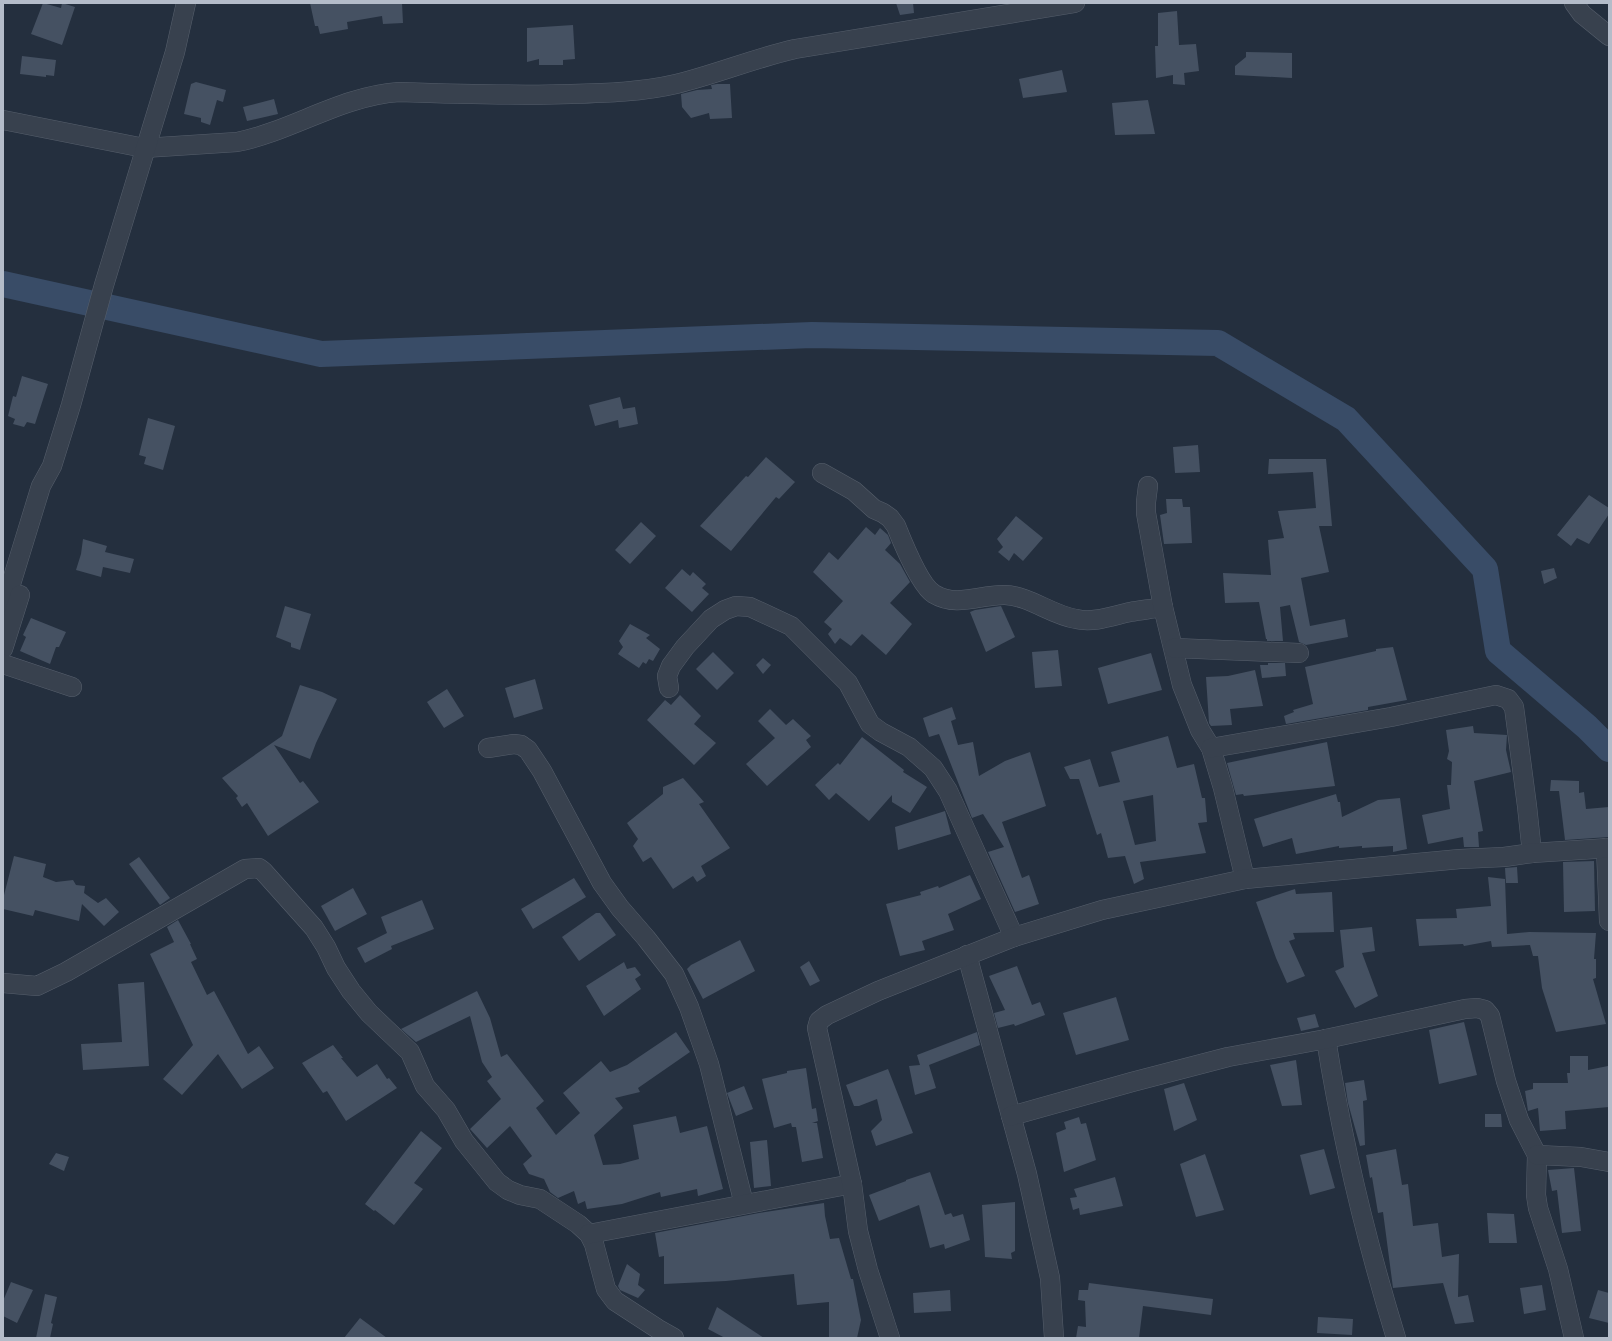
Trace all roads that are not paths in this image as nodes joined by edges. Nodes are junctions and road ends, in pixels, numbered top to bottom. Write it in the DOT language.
graph roads {
  1 [pos="186,3"];
  2 [pos="1075,3"];
  3 [pos="1574,3"];
  4 [pos="1609,36"];
  5 [pos="3,120"];
  6 [pos="144,148"];
  7 [pos="822,473"];
  8 [pos="1148,486"];
  9 [pos="1163,607"];
  10 [pos="6,617"];
  11 [pos="1174,648"];
  12 [pos="3,649"];
  13 [pos="1299,652"];
  14 [pos="3,664"];
  15 [pos="72,687"];
  16 [pos="669,688"];
  17 [pos="488,748"];
  18 [pos="1210,748"];
  19 [pos="1607,848"];
  20 [pos="1532,853"];
  21 [pos="1245,880"];
  22 [pos="1609,921"];
  23 [pos="1014,937"];
  24 [pos="967,955"];
  25 [pos="3,983"];
  26 [pos="1326,1038"];
  27 [pos="1011,1116"];
  28 [pos="1537,1155"];
  29 [pos="1609,1162"];
  30 [pos="852,1184"];
  31 [pos="744,1204"];
  32 [pos="590,1234"];
  33 [pos="674,1338"];
  34 [pos="890,1338"];
  35 [pos="1054,1338"];
  36 [pos="1396,1338"];
  37 [pos="1574,1338"];
  1 -- 6 [label="street"];
  2 -- 6 [label="street"];
  3 -- 4 [label="street"];
  5 -- 6 [label="street"];
  6 -- 10 [label="street"];
  7 -- 9 [label="street"];
  8 -- 9 [label="street"];
  9 -- 11 [label="street"];
  10 -- 12 [label="street"];
  11 -- 13 [label="street"];
  11 -- 18 [label="street"];
  14 -- 15 [label="street"];
  16 -- 23 [label="street"];
  17 -- 31 [label="street"];
  18 -- 20 [label="street"];
  18 -- 21 [label="street"];
  19 -- 20 [label="street"];
  19 -- 22 [label="street"];
  20 -- 21 [label="street"];
  21 -- 23 [label="street"];
  23 -- 24 [label="street"];
  24 -- 27 [label="street"];
  24 -- 30 [label="street"];
  25 -- 32 [label="street"];
  26 -- 27 [label="street"];
  26 -- 28 [label="street"];
  26 -- 36 [label="street"];
  27 -- 35 [label="street"];
  28 -- 29 [label="street"];
  28 -- 37 [label="street"];
  30 -- 31 [label="street"];
  30 -- 34 [label="street"];
  31 -- 32 [label="street"];
  32 -- 33 [label="street"];
}
